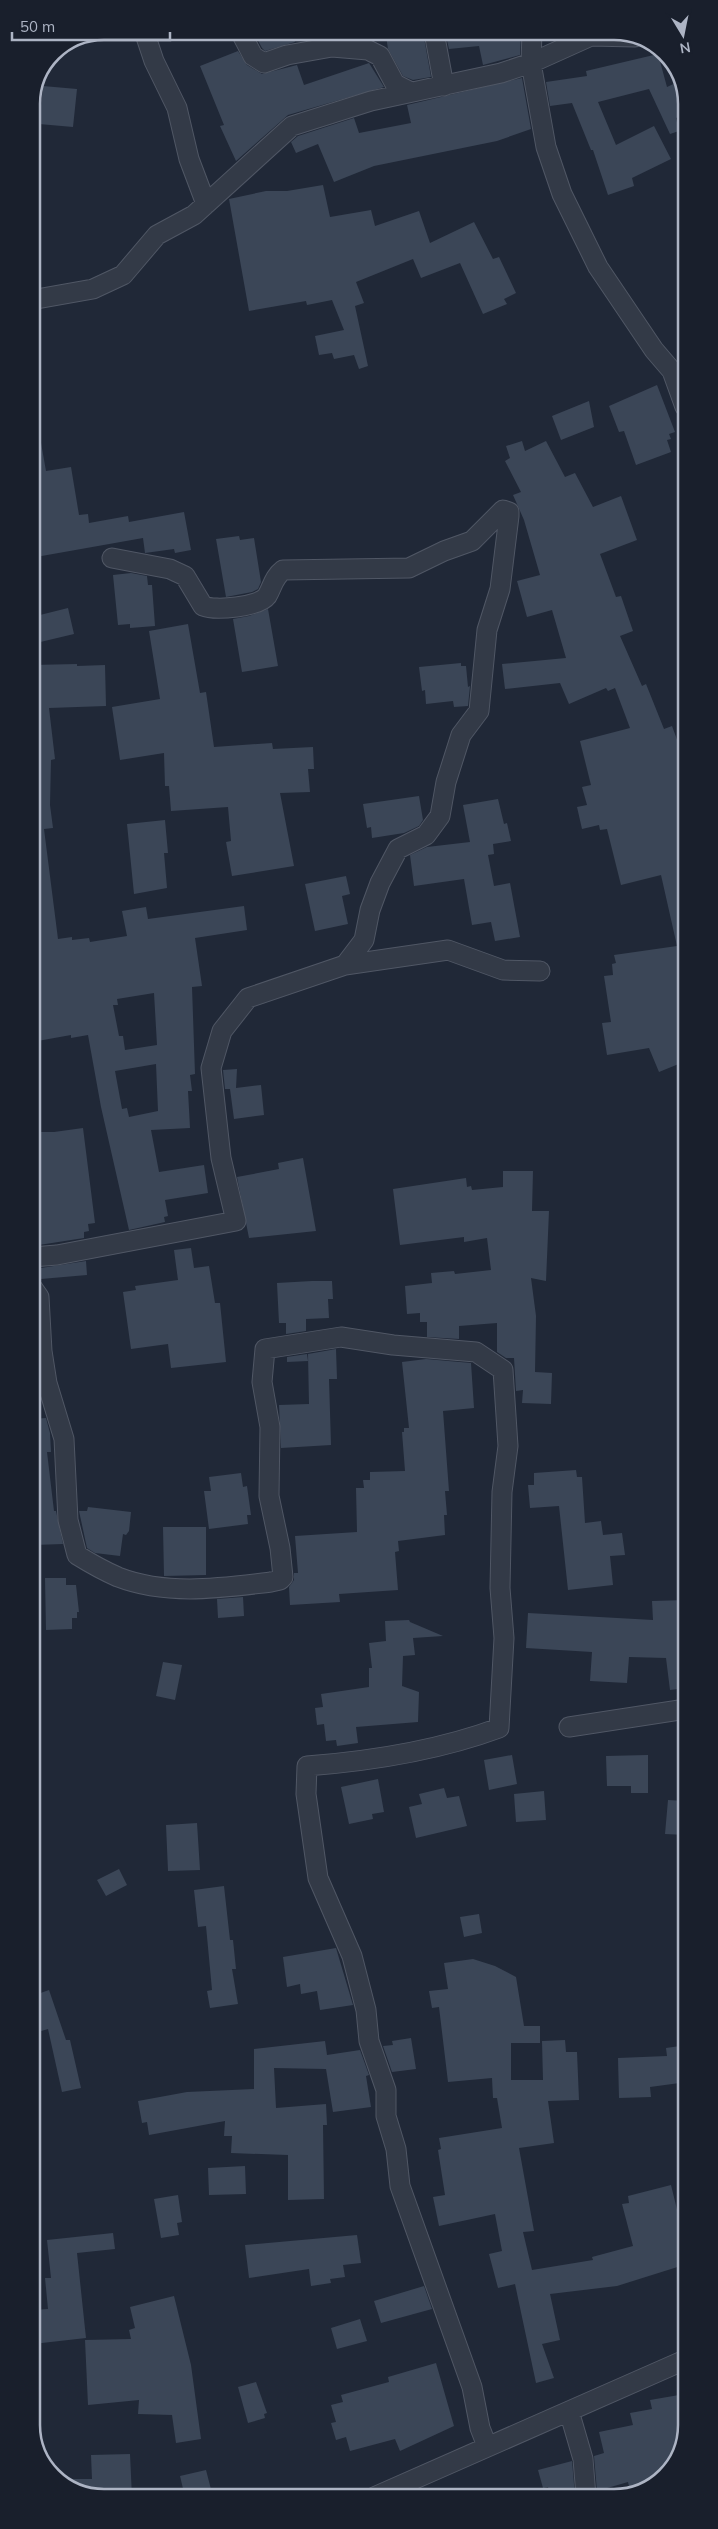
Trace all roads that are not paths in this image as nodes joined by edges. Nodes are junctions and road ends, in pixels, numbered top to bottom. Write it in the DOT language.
graph roads {
  1 [pos="147,40"];
  2 [pos="245,40"];
  3 [pos="435,40"];
  4 [pos="532,40"];
  5 [pos="582,40"];
  6 [pos="531,63"];
  7 [pos="444,86"];
  8 [pos="411,92"];
  9 [pos="206,204"];
  10 [pos="40,298"];
  11 [pos="678,365"];
  12 [pos="112,558"];
  13 [pos="345,964"];
  14 [pos="540,971"];
  15 [pos="40,1256"];
  16 [pos="40,1315"];
  17 [pos="678,1710"];
  18 [pos="569,1727"];
  19 [pos="678,2363"];
  20 [pos="569,2412"];
  21 [pos="487,2446"];
  22 [pos="392,2489"];
  23 [pos="585,2489"];
  1 -- 9 [label="street"];
  2 -- 8 [label="street"];
  3 -- 7 [label="street"];
  4 -- 6 [label="street"];
  5 -- 6 [label="street"];
  6 -- 7 [label="street"];
  6 -- 11 [label="street"];
  7 -- 8 [label="street"];
  8 -- 9 [label="street"];
  9 -- 10 [label="street"];
  12 -- 13 [label="street"];
  13 -- 14 [label="street"];
  13 -- 15 [label="street"];
  16 -- 21 [label="street"];
  17 -- 18 [label="street"];
  19 -- 20 [label="street"];
  20 -- 21 [label="street"];
  20 -- 23 [label="street"];
  21 -- 22 [label="street"];
}
